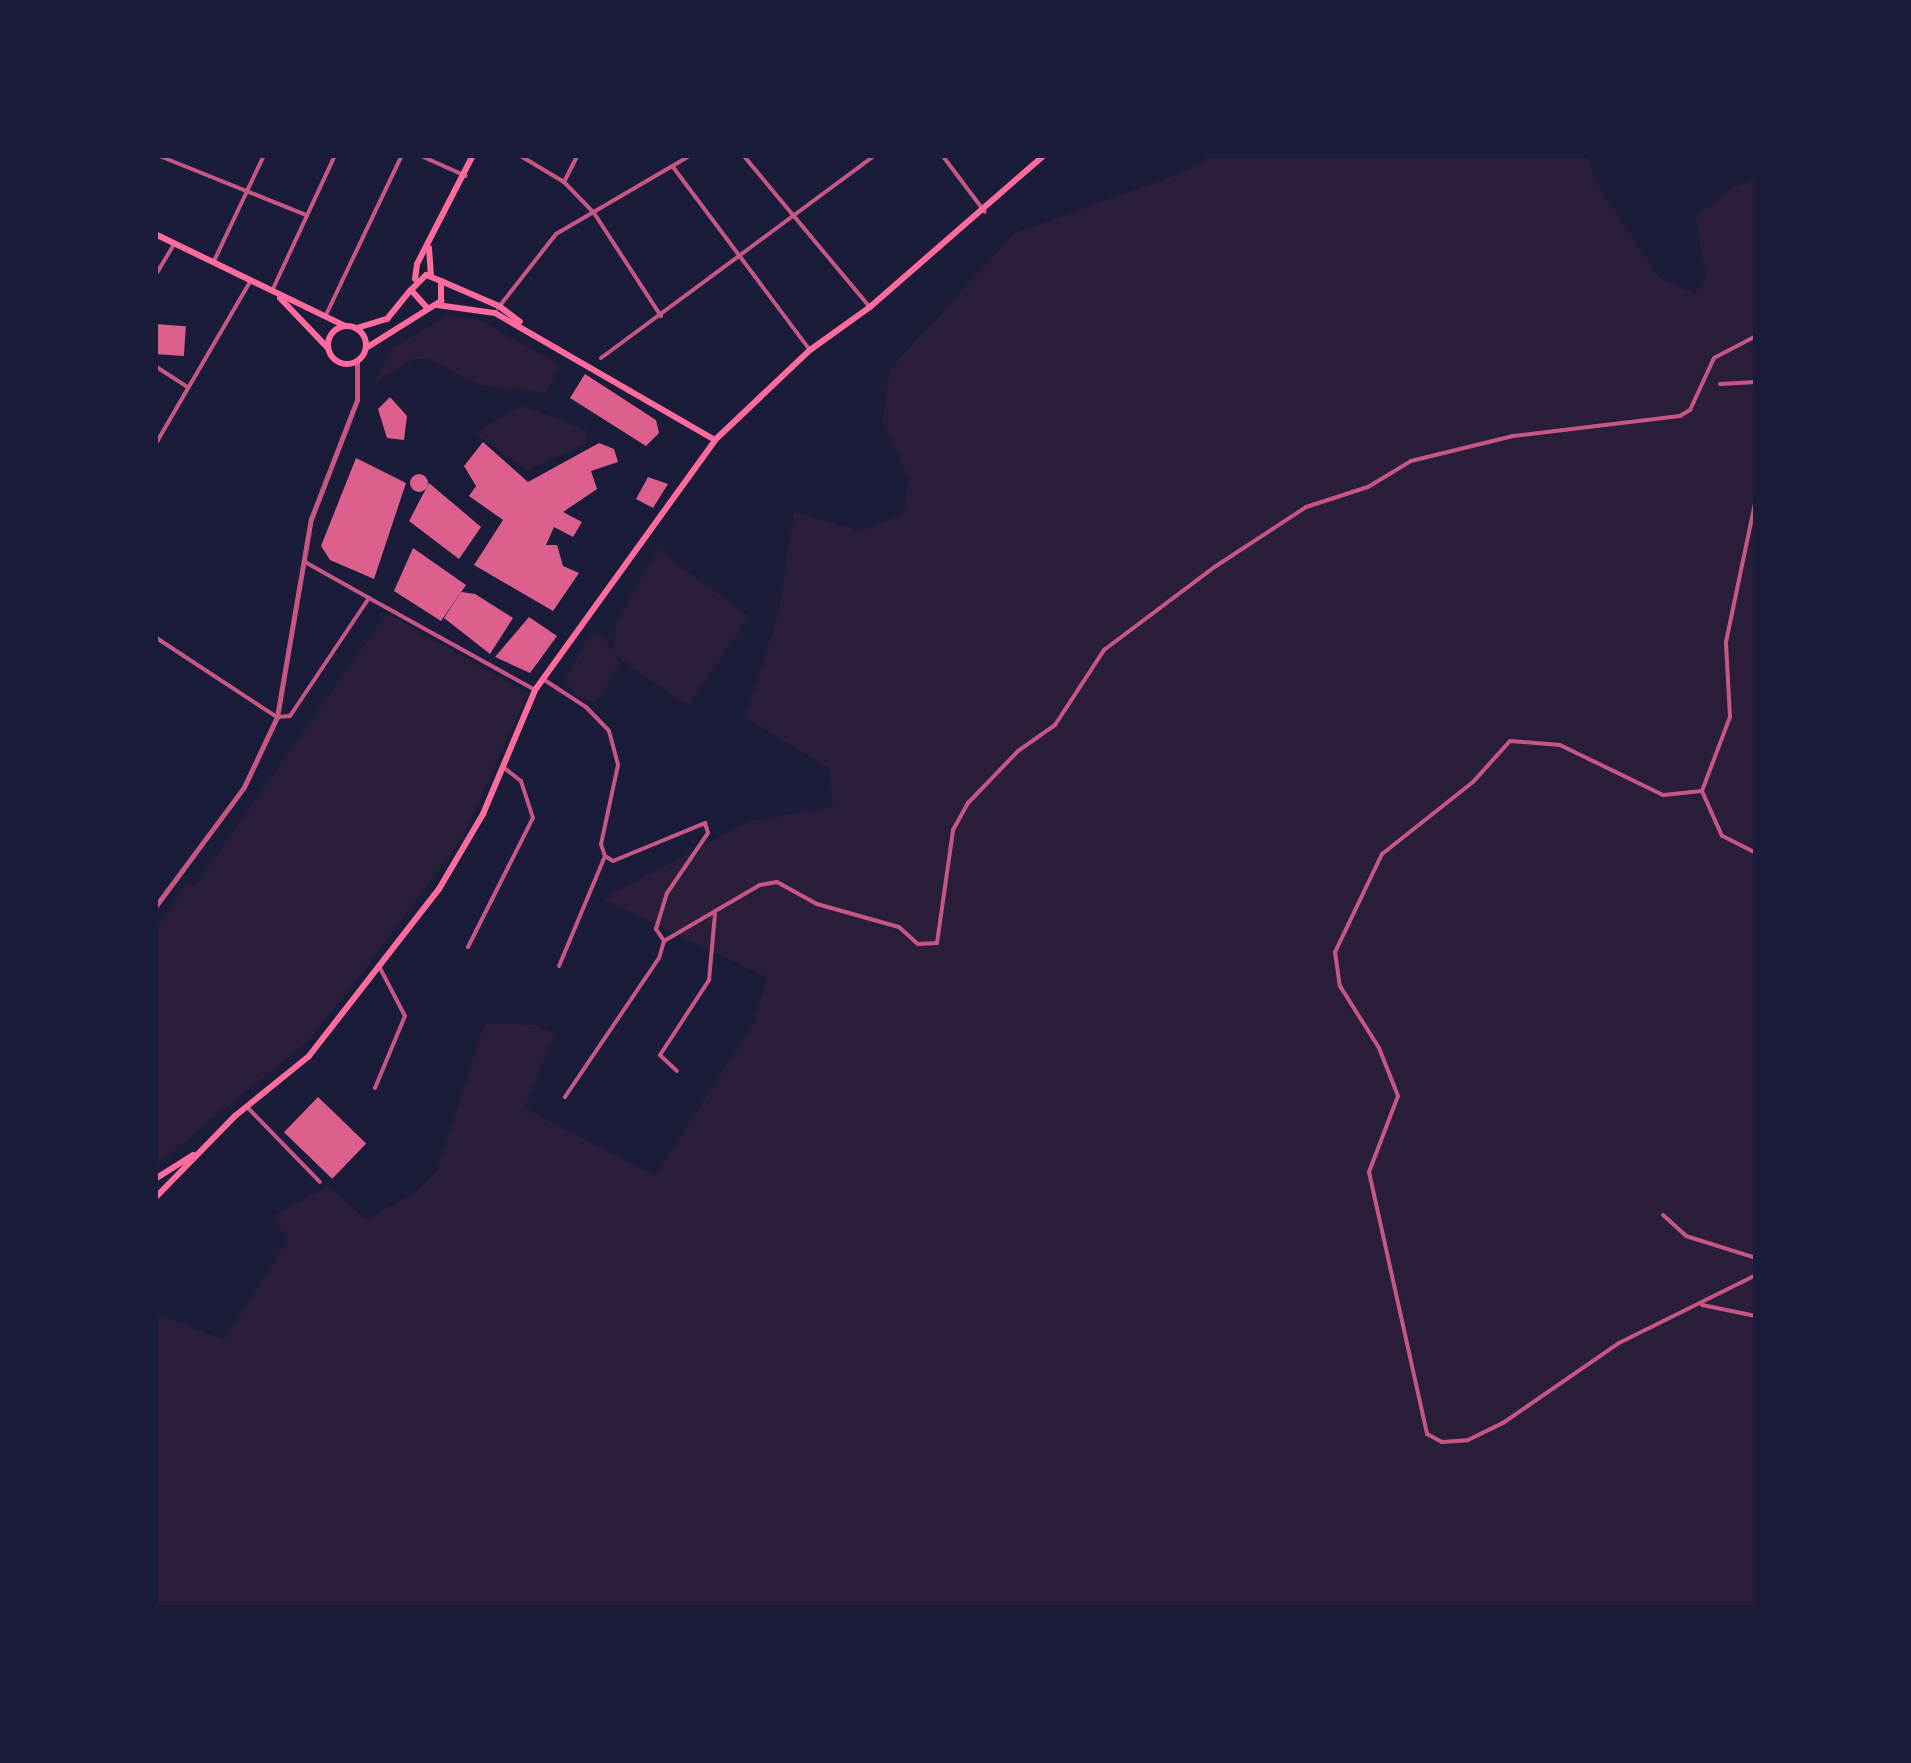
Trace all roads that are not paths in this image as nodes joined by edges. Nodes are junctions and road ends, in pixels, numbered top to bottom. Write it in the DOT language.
graph roads {
  1 [pos="157,155"];
  2 [pos="264,155"];
  3 [pos="335,155"];
  4 [pos="402,155"];
  5 [pos="419,155"];
  6 [pos="473,155"];
  7 [pos="519,155"];
  8 [pos="578,155"];
  9 [pos="691,155"];
  10 [pos="743,155"];
  11 [pos="875,155"];
  12 [pos="942,155"];
  13 [pos="1044,155"];
  14 [pos="672,167"];
  15 [pos="466,176"];
  16 [pos="564,182"];
  17 [pos="251,192"];
  18 [pos="985,212"];
  19 [pos="594,213"];
  20 [pos="306,215"];
  21 [pos="794,215"];
  22 [pos="155,234"];
  23 [pos="174,245"];
  24 [pos="429,247"];
  25 [pos="740,258"];
  26 [pos="212,265"];
  27 [pos="431,275"];
  28 [pos="155,276"];
  29 [pos="416,280"];
  30 [pos="440,281"];
  31 [pos="250,282"];
  32 [pos="411,290"];
  33 [pos="272,291"];
  34 [pos="437,305"];
  35 [pos="427,308"];
  36 [pos="870,308"];
  37 [pos="497,309"];
  38 [pos="661,316"];
  39 [pos="325,317"];
  40 [pos="346,326"];
  41 [pos="356,328"];
  42 [pos="1756,336"];
  43 [pos="366,348"];
  44 [pos="329,349"];
  45 [pos="810,350"];
  46 [pos="601,358"];
  47 [pos="357,362"];
  48 [pos="155,366"];
  49 [pos="1756,382"];
  50 [pos="1720,384"];
  51 [pos="187,387"];
  52 [pos="716,440"];
  53 [pos="155,446"];
  54 [pos="1756,498"];
  55 [pos="305,562"];
  56 [pos="369,598"];
  57 [pos="155,637"];
  58 [pos="543,679"];
  59 [pos="535,690"];
  60 [pos="278,718"];
  61 [pos="503,766"];
  62 [pos="1702,791"];
  63 [pos="1756,853"];
  64 [pos="606,856"];
  65 [pos="155,907"];
  66 [pos="715,914"];
  67 [pos="664,941"];
  68 [pos="468,947"];
  69 [pos="379,966"];
  70 [pos="559,966"];
  71 [pos="677,1071"];
  72 [pos="375,1088"];
  73 [pos="565,1096"];
  74 [pos="248,1108"];
  75 [pos="198,1152"];
  76 [pos="155,1179"];
  77 [pos="320,1182"];
  78 [pos="155,1198"];
  79 [pos="1663,1215"];
  80 [pos="1756,1258"];
  81 [pos="1756,1275"];
  82 [pos="1700,1306"];
  83 [pos="1756,1316"];
  1 -- 17 [label="street"];
  2 -- 17 [label="street"];
  3 -- 20 [label="street"];
  4 -- 39 [label="street"];
  5 -- 15 [label="street"];
  6 -- 15 [label="main road"];
  7 -- 16 [label="street"];
  8 -- 16 [label="street"];
  9 -- 14 [label="street"];
  10 -- 21 [label="street"];
  11 -- 21 [label="street"];
  12 -- 18 [label="street"];
  13 -- 18 [label="main road"];
  14 -- 19 [label="street"];
  14 -- 25 [label="street"];
  15 -- 24 [label="main road"];
  16 -- 19 [label="street"];
  17 -- 20 [label="street"];
  17 -- 26 [label="street"];
  18 -- 36 [label="main road"];
  19 -- 37 [label="street"];
  19 -- 38 [label="street"];
  20 -- 33 [label="street"];
  21 -- 25 [label="street"];
  21 -- 36 [label="street"];
  22 -- 23 [label="main road"];
  23 -- 26 [label="main road"];
  23 -- 28 [label="street"];
  24 -- 27 [label="main road"];
  24 -- 29 [label="main road"];
  25 -- 38 [label="street"];
  25 -- 45 [label="street"];
  26 -- 31 [label="main road"];
  27 -- 29 [label="main road"];
  27 -- 30 [label="main road"];
  29 -- 32 [label="main road"];
  30 -- 34 [label="main road"];
  30 -- 37 [label="main road"];
  31 -- 33 [label="main road"];
  31 -- 51 [label="street"];
  32 -- 35 [label="main road"];
  32 -- 41 [label="main road"];
  33 -- 39 [label="main road"];
  33 -- 44 [label="main road"];
  34 -- 35 [label="main road"];
  34 -- 37 [label="main road"];
  35 -- 43 [label="main road"];
  36 -- 45 [label="main road"];
  37 -- 52 [label="main road"];
  38 -- 46 [label="street"];
  39 -- 40 [label="main road"];
  40 -- 41 [label="main road"];
  40 -- 44 [label="main road"];
  41 -- 43 [label="main road"];
  42 -- 66 [label="street"];
  43 -- 47 [label="main road"];
  44 -- 47 [label="main road"];
  45 -- 52 [label="main road"];
  47 -- 55 [label="street"];
  48 -- 51 [label="street"];
  49 -- 50 [label="street"];
  51 -- 53 [label="street"];
  52 -- 58 [label="main road"];
  54 -- 62 [label="street"];
  55 -- 56 [label="street"];
  55 -- 60 [label="street"];
  56 -- 59 [label="street"];
  56 -- 60 [label="street"];
  57 -- 60 [label="street"];
  58 -- 59 [label="main road"];
  58 -- 64 [label="street"];
  59 -- 61 [label="main road"];
  60 -- 65 [label="street"];
  61 -- 68 [label="street"];
  61 -- 69 [label="main road"];
  62 -- 63 [label="street"];
  62 -- 82 [label="street"];
  64 -- 67 [label="street"];
  64 -- 70 [label="street"];
  66 -- 67 [label="street"];
  66 -- 71 [label="street"];
  67 -- 73 [label="street"];
  69 -- 72 [label="street"];
  69 -- 74 [label="main road"];
  74 -- 75 [label="main road"];
  74 -- 77 [label="street"];
  75 -- 76 [label="main road"];
  75 -- 78 [label="main road"];
  79 -- 80 [label="street"];
  81 -- 82 [label="street"];
  82 -- 83 [label="street"];
}
